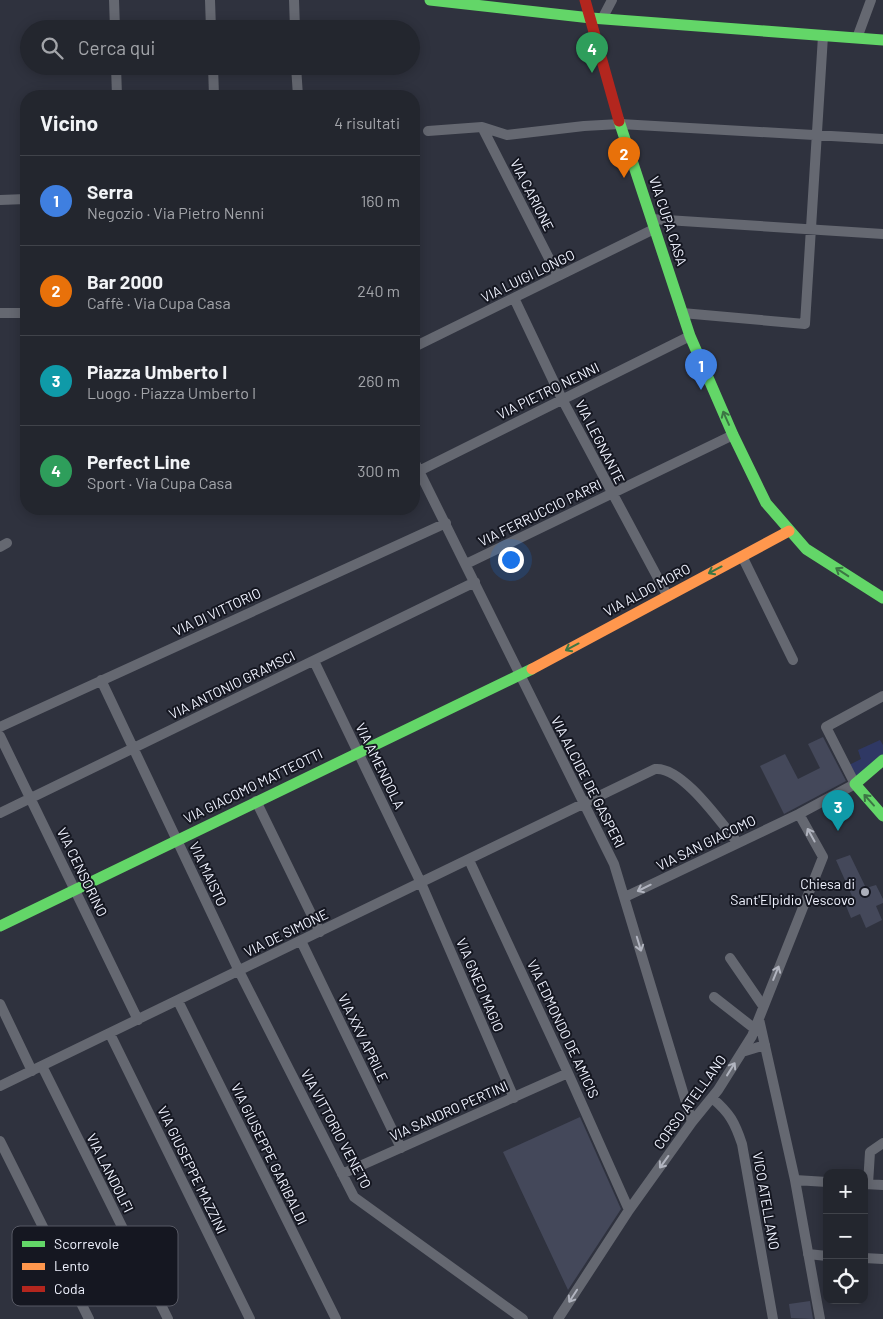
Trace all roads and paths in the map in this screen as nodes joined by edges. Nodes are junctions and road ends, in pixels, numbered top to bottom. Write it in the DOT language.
graph roads {
  1 [pos="114,0"];
  2 [pos="210,0"];
  3 [pos="294,0"];
  4 [pos="585,0"];
  5 [pos="612,0"];
  6 [pos="871,0"];
  7 [pos="436,1"];
  8 [pos="596,18"];
  9 [pos="115,20"];
  10 [pos="211,20"];
  11 [pos="295,20"];
  12 [pos="823,36"];
  13 [pos="857,38"];
  14 [pos="883,40"];
  15 [pos="116,75"];
  16 [pos="213,75"];
  17 [pos="297,75"];
  18 [pos="117,90"];
  19 [pos="214,90"];
  20 [pos="298,90"];
  21 [pos="620,124"];
  22 [pos="482,127"];
  23 [pos="428,131"];
  24 [pos="817,136"];
  25 [pos="883,139"];
  26 [pos="20,199"];
  27 [pos="0,200"];
  28 [pos="653,224"];
  29 [pos="811,230"];
  30 [pos="883,234"];
  31 [pos="558,276"];
  32 [pos="514,298"];
  33 [pos="20,312"];
  34 [pos="0,313"];
  35 [pos="682,313"];
  36 [pos="690,336"];
  37 [pos="420,344"];
  38 [pos="562,399"];
  39 [pos="733,435"];
  40 [pos="420,470"];
  41 [pos="420,473"];
  42 [pos="611,494"];
  43 [pos="446,522"];
  44 [pos="789,531"];
  45 [pos="742,556"];
  46 [pos="466,564"];
  47 [pos="475,582"];
  48 [pos="882,594"];
  49 [pos="667,595"];
  50 [pos="793,660"];
  51 [pos="314,661"];
  52 [pos="519,676"];
  53 [pos="102,680"];
  54 [pos="883,696"];
  55 [pos="0,726"];
  56 [pos="0,736"];
  57 [pos="134,748"];
  58 [pos="358,752"];
  59 [pos="883,760"];
  60 [pos="855,784"];
  61 [pos="30,798"];
  62 [pos="256,801"];
  63 [pos="584,804"];
  64 [pos="0,813"];
  65 [pos="799,814"];
  66 [pos="883,816"];
  67 [pos="177,840"];
  68 [pos="737,842"];
  69 [pos="470,860"];
  70 [pos="421,883"];
  71 [pos="75,889"];
  72 [pos="625,897"];
  73 [pos="0,926"];
  74 [pos="320,932"];
  75 [pos="301,941"];
  76 [pos="730,958"];
  77 [pos="239,971"];
  78 [pos="714,997"];
  79 [pos="178,1001"];
  80 [pos="0,1004"];
  81 [pos="763,1006"];
  82 [pos="758,1018"];
  83 [pos="138,1020"];
  84 [pos="755,1029"];
  85 [pos="110,1034"];
  86 [pos="764,1045"];
  87 [pos="742,1052"];
  88 [pos="37,1068"];
  89 [pos="568,1073"];
  90 [pos="0,1086"];
  91 [pos="514,1098"];
  92 [pos="712,1098"];
  93 [pos="692,1122"];
  94 [pos="0,1141"];
  95 [pos="883,1142"];
  96 [pos="401,1148"];
  97 [pos="868,1169"];
  98 [pos="342,1174"];
  99 [pos="795,1180"];
  100 [pos="823,1182"];
  101 [pos="868,1184"];
  102 [pos="883,1185"];
  103 [pos="629,1210"];
  104 [pos="42,1226"];
  105 [pos="119,1226"];
  106 [pos="808,1254"];
  107 [pos="823,1256"];
  108 [pos="868,1258"];
  109 [pos="883,1259"];
  110 [pos="82,1306"];
  111 [pos="161,1306"];
  112 [pos="89,1319"];
  113 [pos="168,1319"];
  114 [pos="250,1319"];
  115 [pos="336,1319"];
  116 [pos="523,1319"];
  117 [pos="558,1319"];
  118 [pos="773,1319"];
  119 [pos="820,1319"];
  1 -- 9 [label="street"];
  2 -- 10 [label="street"];
  3 -- 11 [label="street"];
  4 -- 8 [label="street, VIA CUPA CASA"];
  5 -- 8 [label="street"];
  6 -- 13 [label="street"];
  7 -- 8 [label="street"];
  8 -- 12 [label="street"];
  8 -- 21 [label="street, VIA CUPA CASA"];
  12 -- 13 [label="street"];
  12 -- 24 [label="street"];
  13 -- 14 [label="street"];
  15 -- 18 [label="street"];
  16 -- 19 [label="street"];
  17 -- 20 [label="street"];
  21 -- 22 [label="street"];
  21 -- 24 [label="street"];
  21 -- 28 [label="street, VIA CUPA CASA"];
  22 -- 23 [label="street"];
  22 -- 31 [label="street, VIA CARIONE"];
  24 -- 25 [label="street"];
  24 -- 29 [label="street"];
  26 -- 27 [label="street"];
  28 -- 29 [label="street"];
  28 -- 31 [label="street, VIA LUIGI LONGO"];
  28 -- 35 [label="street, VIA CUPA CASA"];
  29 -- 30 [label="street"];
  29 -- 35 [label="street"];
  31 -- 32 [label="street, VIA LUIGI LONGO"];
  32 -- 37 [label="street, VIA LUIGI LONGO"];
  32 -- 38 [label="street, VIA LEGNANTE"];
  33 -- 34 [label="street"];
  35 -- 36 [label="street, VIA CUPA CASA"];
  36 -- 38 [label="street, VIA PIETRO NENNI"];
  39 -- 36 [label="street, VIA CUPA CASA, one-way"];
  38 -- 40 [label="street, VIA PIETRO NENNI"];
  38 -- 42 [label="street, VIA LEGNANTE"];
  39 -- 42 [label="street, VIA FERRUCCIO PARRI"];
  39 -- 44 [label="street, VIA CUPA CASA"];
  41 -- 43 [label="street, VIA ALCIDE DE GASPERI"];
  42 -- 46 [label="street, VIA FERRUCCIO PARRI"];
  42 -- 49 [label="street, VIA LEGNANTE"];
  43 -- 46 [label="street, VIA ALCIDE DE GASPERI"];
  43 -- 53 [label="street, VIA DI VITTORIO"];
  44 -- 45 [label="street, VIA ALDO MORO"];
  48 -- 44 [label="street, VIA CUPA CASA, one-way"];
  45 -- 49 [label="street, VIA ALDO MORO, one-way"];
  45 -- 50 [label="street"];
  46 -- 47 [label="street, VIA ALCIDE DE GASPERI"];
  47 -- 51 [label="street, VIA ANTONIO GRAMSCI"];
  47 -- 52 [label="street, VIA ALCIDE DE GASPERI"];
  49 -- 52 [label="street, VIA ALDO MORO, one-way"];
  51 -- 57 [label="street, VIA ANTONIO GRAMSCI"];
  51 -- 58 [label="street, VIA AMENDOLA"];
  52 -- 58 [label="street, VIA GIACOMO MATTEOTTI"];
  52 -- 63 [label="street, VIA ALCIDE DE GASPERI"];
  53 -- 55 [label="street, VIA DI VITTORIO"];
  53 -- 57 [label="street, VIA MAISTO"];
  54 -- 60 [label="street"];
  56 -- 61 [label="street, VIA CENSORINO"];
  57 -- 61 [label="street, VIA ANTONIO GRAMSCI"];
  57 -- 67 [label="street, VIA MAISTO"];
  58 -- 62 [label="street, VIA GIACOMO MATTEOTTI"];
  58 -- 70 [label="street, VIA AMENDOLA"];
  59 -- 60 [label="street"];
  60 -- 65 [label="street, VIA SAN GIACOMO"];
  66 -- 60 [label="street, one-way"];
  61 -- 64 [label="street, VIA ANTONIO GRAMSCI"];
  61 -- 71 [label="street, VIA CENSORINO"];
  62 -- 67 [label="street, VIA GIACOMO MATTEOTTI"];
  62 -- 74 [label="street"];
  63 -- 68 [label="street, VIA DE SIMONE"];
  63 -- 69 [label="street, VIA DE SIMONE"];
  63 -- 72 [label="street, VIA ALCIDE DE GASPERI"];
  65 -- 68 [label="street, VIA SAN GIACOMO"];
  81 -- 65 [label="street, CORSO ATELLANO, one-way"];
  67 -- 71 [label="street, VIA GIACOMO MATTEOTTI"];
  67 -- 77 [label="street, VIA MAISTO"];
  68 -- 72 [label="street, VIA SAN GIACOMO, one-way"];
  69 -- 70 [label="street, VIA DE SIMONE"];
  69 -- 89 [label="street, VIA EDMONDO DE AMICIS"];
  70 -- 74 [label="street, VIA DE SIMONE"];
  70 -- 91 [label="street, VIA GNEO MAGIO"];
  71 -- 73 [label="street, VIA GIACOMO MATTEOTTI"];
  71 -- 83 [label="street, VIA CENSORINO"];
  72 -- 93 [label="street, VIA ALCIDE DE GASPERI, one-way"];
  74 -- 75 [label="street, VIA DE SIMONE"];
  75 -- 77 [label="street, VIA DE SIMONE"];
  75 -- 96 [label="street, VIA XXV APRILE"];
  76 -- 81 [label="street"];
  77 -- 79 [label="street, VIA DE SIMONE"];
  77 -- 98 [label="street, VIA VITTORIO VENETO"];
  78 -- 84 [label="street"];
  79 -- 83 [label="street, VIA DE SIMONE"];
  79 -- 115 [label="street, VIA GIUSEPPE GARIBALDI"];
  80 -- 88 [label="street, VIA LANDOLFI"];
  81 -- 82 [label="street, CORSO ATELLANO"];
  82 -- 84 [label="street, CORSO ATELLANO"];
  82 -- 86 [label="street"];
  83 -- 85 [label="street, VIA DE SIMONE"];
  84 -- 87 [label="street, CORSO ATELLANO"];
  85 -- 88 [label="street, VIA DE SIMONE"];
  85 -- 114 [label="street, VIA GIUSEPPE MAZZINI"];
  86 -- 87 [label="street"];
  86 -- 99 [label="street"];
  92 -- 87 [label="street, CORSO ATELLANO, one-way"];
  88 -- 90 [label="street, VIA DE SIMONE"];
  88 -- 105 [label="street, VIA LANDOLFI"];
  89 -- 91 [label="street, VIA SANDRO PERTINI"];
  89 -- 103 [label="street, VIA EDMONDO DE AMICIS"];
  91 -- 96 [label="street, VIA SANDRO PERTINI"];
  92 -- 93 [label="street, CORSO ATELLANO"];
  92 -- 118 [label="street, VICO ATELLANO"];
  93 -- 103 [label="street, CORSO ATELLANO, one-way"];
  94 -- 104 [label="street"];
  95 -- 97 [label="street"];
  96 -- 98 [label="street, VIA SANDRO PERTINI"];
  98 -- 116 [label="street, VIA VITTORIO VENETO"];
  99 -- 100 [label="street"];
  99 -- 106 [label="street"];
  101 -- 102 [label="street"];
  103 -- 117 [label="street, CORSO ATELLANO, one-way"];
  106 -- 107 [label="street"];
  106 -- 119 [label="street"];
  108 -- 109 [label="street"];
  110 -- 112 [label="street"];
  111 -- 113 [label="street, VIA LANDOLFI"];
}
